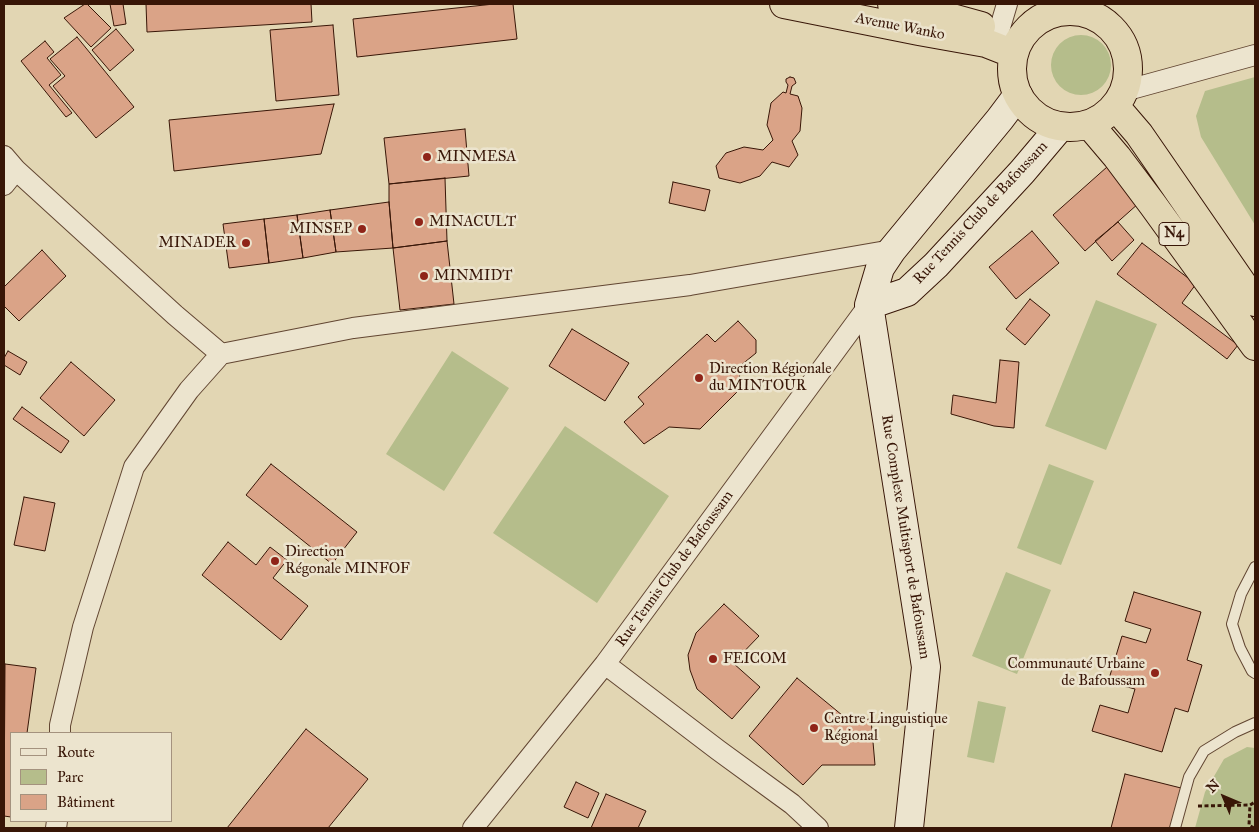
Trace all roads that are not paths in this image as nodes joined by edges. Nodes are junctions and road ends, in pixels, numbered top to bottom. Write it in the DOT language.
graph roads {
  1 [pos="784,4"];
  2 [pos="892,4"];
  3 [pos="1007,4"];
  4 [pos="1013,39"];
  5 [pos="1255,55"];
  6 [pos="1018,95"];
  7 [pos="1120,98"];
  8 [pos="1090,124"];
  9 [pos="1060,127"];
  10 [pos="10,163"];
  11 [pos="4,186"];
  12 [pos="892,250"];
  13 [pos="1255,302"];
  14 [pos="869,305"];
  15 [pos="1255,346"];
  16 [pos="221,354"];
  17 [pos="1255,567"];
  18 [pos="605,664"];
  19 [pos="1255,673"];
  20 [pos="1255,723"];
  21 [pos="60,732"];
  22 [pos="473,828"];
  23 [pos="818,828"];
  24 [pos="909,828"];
  25 [pos="1175,828"];
  1 -- 4 [label="highway, Avenue Wanko"];
  2 -- 4 [label="highway, Avenue Wanko"];
  3 -- 4 [label="street"];
  4 -- 6 [label="highway"];
  4 -- 7 [label="highway"];
  5 -- 7 [label="street"];
  6 -- 9 [label="highway"];
  6 -- 12 [label="street, Rue Tennis Club de Bafoussam"];
  7 -- 8 [label="highway"];
  7 -- 13 [label="highway, N4"];
  8 -- 9 [label="highway"];
  8 -- 15 [label="highway, N4"];
  9 -- 14 [label="street, Rue Tennis Club de Bafoussam"];
  10 -- 11 [label="street"];
  10 -- 16 [label="street"];
  12 -- 14 [label="street, Rue Tennis Club de Bafoussam"];
  12 -- 16 [label="street"];
  14 -- 18 [label="street, Rue Tennis Club de Bafoussam"];
  14 -- 24 [label="street, Rue Complexe Multisport de Bafoussam"];
  16 -- 21 [label="street"];
  17 -- 19 [label="lane"];
  18 -- 22 [label="street, Rue Tennis Club de Bafoussam"];
  18 -- 23 [label="street"];
  20 -- 25 [label="lane"];
}
